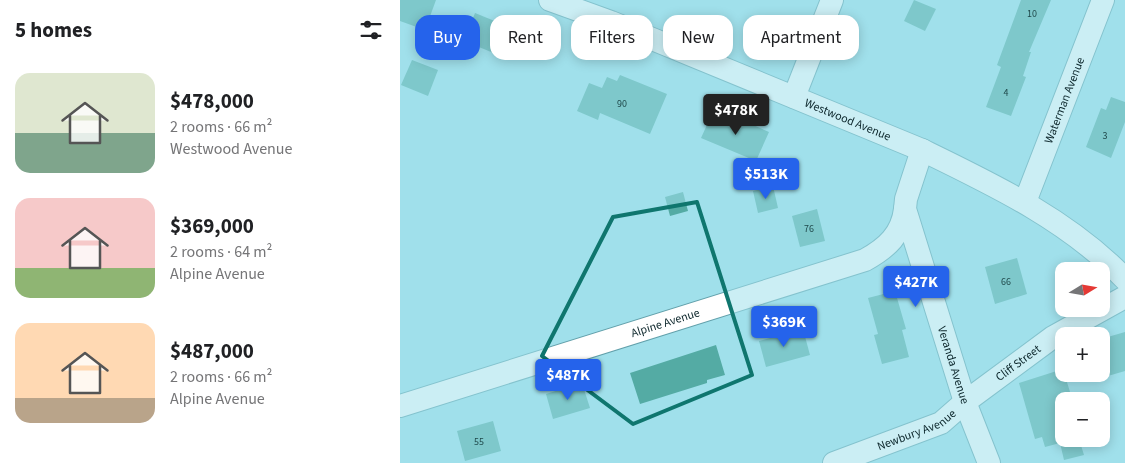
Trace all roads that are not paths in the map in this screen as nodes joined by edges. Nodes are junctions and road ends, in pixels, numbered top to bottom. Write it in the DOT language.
graph roads {
  1 [pos="832,0"];
  2 [pos="1103,0"];
  3 [pos="554,1"];
  4 [pos="794,97"];
  5 [pos="922,150"];
  6 [pos="1025,202"];
  7 [pos="905,209"];
  8 [pos="1125,279"];
  9 [pos="1125,298"];
  10 [pos="965,402"];
  11 [pos="400,406"];
  12 [pos="834,463"];
  13 [pos="989,463"];
  1 -- 4 [label="street"];
  2 -- 6 [label="street, Waterman Avenue"];
  3 -- 4 [label="street, Westwood Avenue"];
  4 -- 5 [label="street, Westwood Avenue"];
  5 -- 6 [label="street, Westwood Avenue"];
  5 -- 7 [label="street"];
  6 -- 8 [label="street, Westwood Avenue"];
  7 -- 10 [label="street, Veranda Avenue"];
  7 -- 11 [label="street, Alpine Avenue"];
  9 -- 10 [label="street, Cliff Street"];
  10 -- 12 [label="street, Newbury Avenue"];
  10 -- 13 [label="street, Veranda Avenue"];
}
